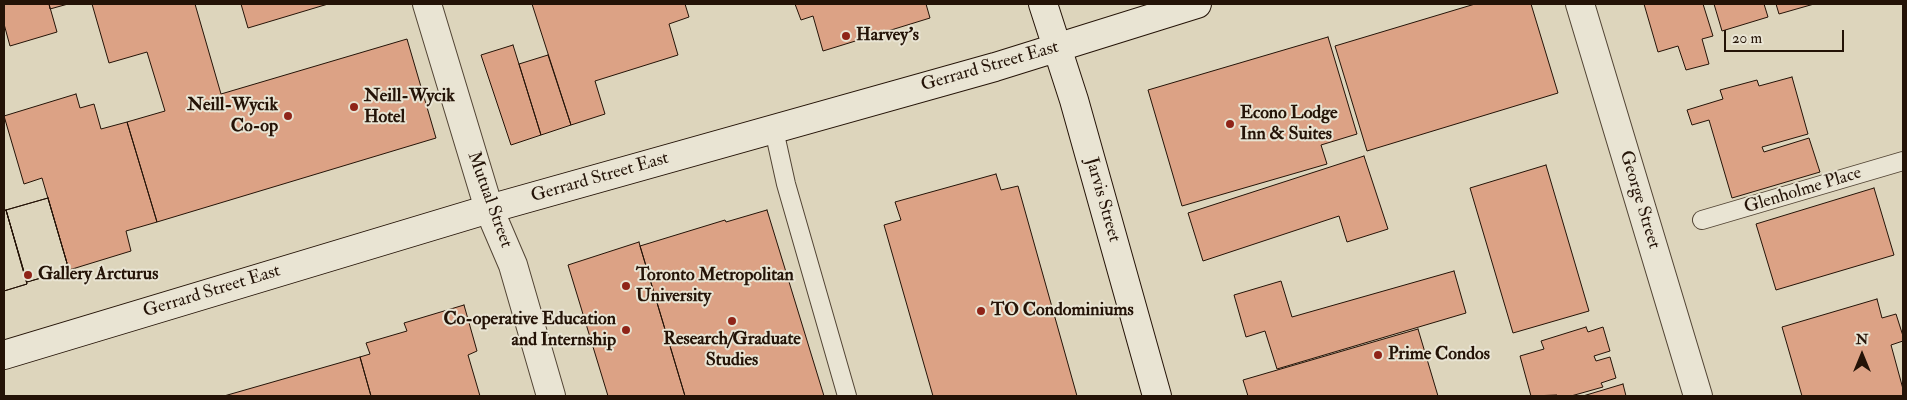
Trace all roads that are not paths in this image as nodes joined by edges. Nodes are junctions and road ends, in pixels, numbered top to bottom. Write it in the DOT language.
graph roads {
  1 [pos="427,4"];
  2 [pos="1043,4"];
  3 [pos="1197,4"];
  4 [pos="1580,4"];
  5 [pos="1058,48"];
  6 [pos="774,130"];
  7 [pos="1903,161"];
  8 [pos="488,209"];
  9 [pos="1702,220"];
  10 [pos="4,355"];
  11 [pos="551,396"];
  12 [pos="847,396"];
  13 [pos="1157,396"];
  14 [pos="1698,396"];
  1 -- 8 [label="street, Mutual Street"];
  2 -- 5 [label="street, Jarvis Street"];
  3 -- 5 [label="street, Gerrard Street East"];
  4 -- 14 [label="street, George Street"];
  5 -- 6 [label="street, Gerrard Street East"];
  5 -- 13 [label="street, Jarvis Street"];
  6 -- 8 [label="street, Gerrard Street East"];
  6 -- 12 [label="lane"];
  7 -- 9 [label="lane, Glenholme Place"];
  8 -- 10 [label="street, Gerrard Street East"];
  8 -- 11 [label="street, Mutual Street"];
}
